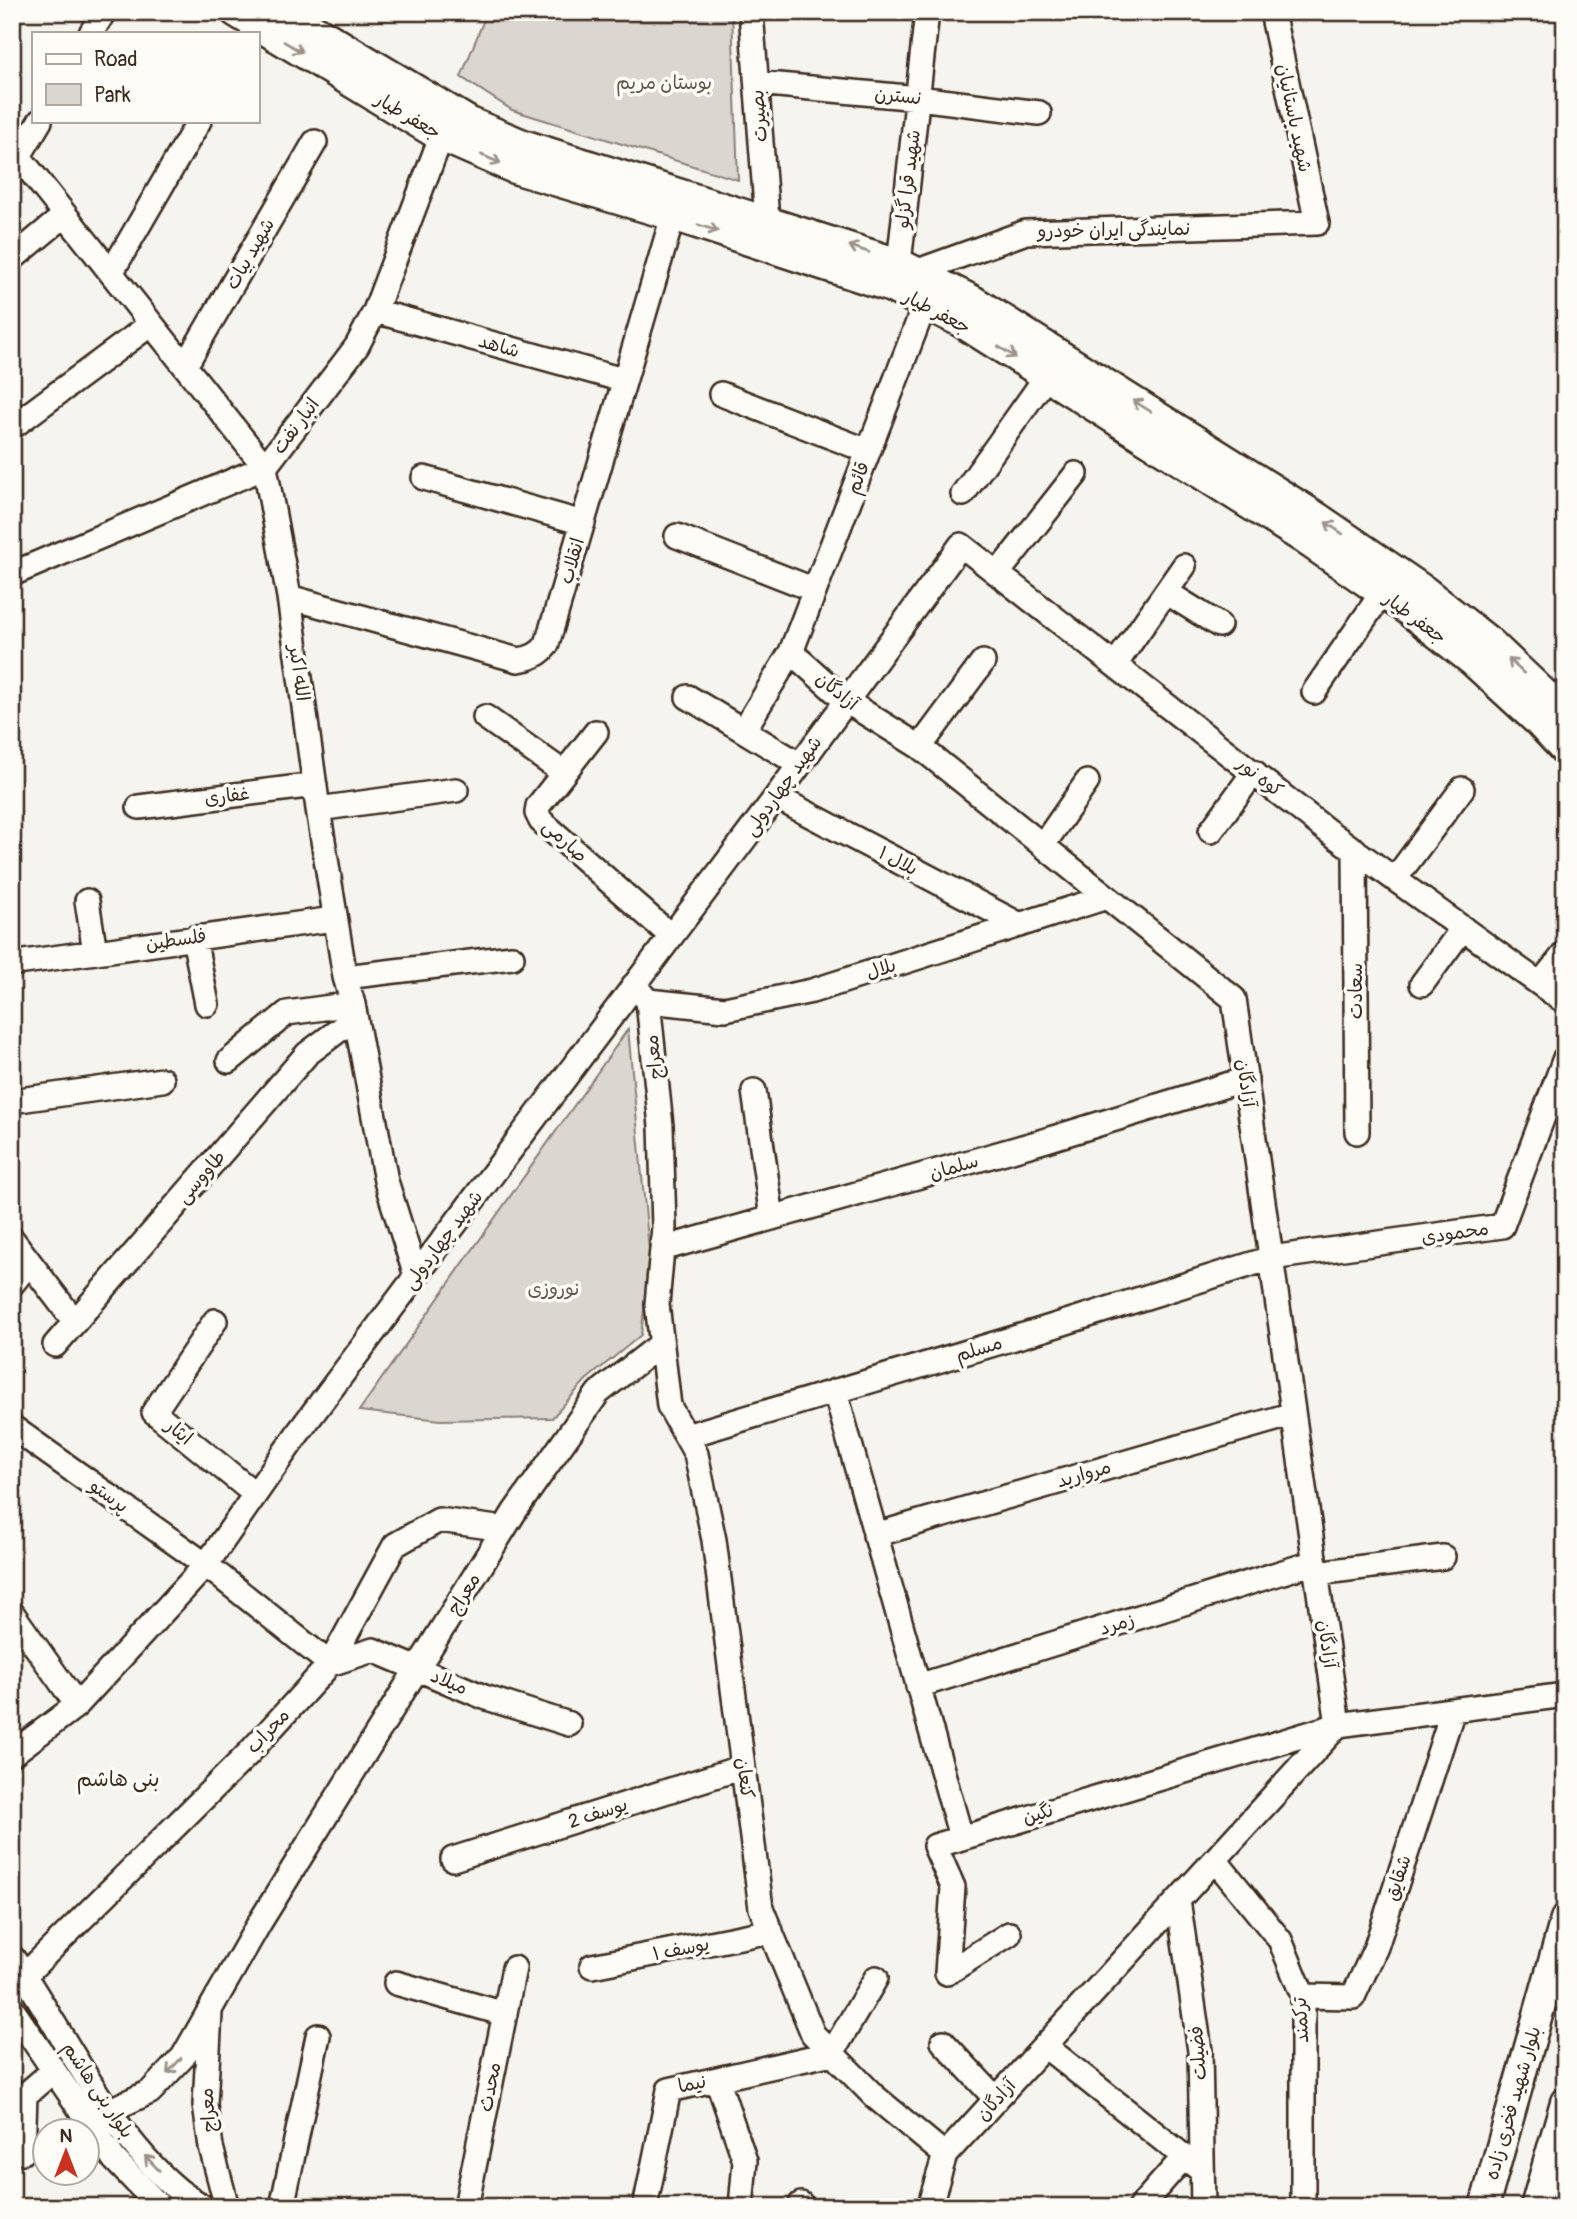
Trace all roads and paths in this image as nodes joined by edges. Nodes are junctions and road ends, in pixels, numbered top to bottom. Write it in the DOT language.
graph roads {
  1 [pos="104,12"];
  2 [pos="286,12"];
  3 [pos="751,12"];
  4 [pos="927,12"];
  5 [pos="1272,12"];
  6 [pos="246,23"];
  7 [pos="92,32"];
  8 [pos="757,83"];
  9 [pos="918,98"];
  10 [pos="1039,113"];
  11 [pos="458,115"];
  12 [pos="39,122"];
  13 [pos="198,122"];
  14 [pos="441,137"];
  15 [pos="315,142"];
  16 [pos="14,155"];
  17 [pos="65,215"];
  18 [pos="673,216"];
  19 [pos="766,220"];
  20 [pos="1317,223"];
  21 [pos="12,259"];
  22 [pos="908,267"];
  23 [pos="111,273"];
  24 [pos="925,303"];
  25 [pos="375,311"];
  26 [pos="151,324"];
  27 [pos="185,366"];
  28 [pos="1046,377"];
  29 [pos="623,380"];
  30 [pos="721,394"];
  31 [pos="12,427"];
  32 [pos="869,450"];
  33 [pos="265,467"];
  34 [pos="1076,474"];
  35 [pos="424,478"];
  36 [pos="962,494"];
  37 [pos="583,523"];
  38 [pos="677,536"];
  39 [pos="961,545"];
  40 [pos="1184,566"];
  41 [pos="998,573"];
  42 [pos="12,574"];
  43 [pos="815,590"];
  44 [pos="1166,592"];
  45 [pos="1382,593"];
  46 [pos="289,597"];
  47 [pos="1219,625"];
  48 [pos="791,652"];
  49 [pos="983,662"];
  50 [pos="1115,665"];
  51 [pos="1314,692"];
  52 [pos="688,697"];
  53 [pos="846,701"];
  54 [pos="1565,713"];
  55 [pos="485,717"];
  56 [pos="744,730"];
  57 [pos="596,732"];
  58 [pos="920,747"];
  59 [pos="1565,751"];
  60 [pos="799,764"];
  61 [pos="1254,772"];
  62 [pos="565,773"];
  63 [pos="1087,782"];
  64 [pos="315,785"];
  65 [pos="456,789"];
  66 [pos="1462,789"];
  67 [pos="776,797"];
  68 [pos="139,807"];
  69 [pos="318,809"];
  70 [pos="1211,831"];
  71 [pos="1043,845"];
  72 [pos="1355,850"];
  73 [pos="1395,880"];
  74 [pos="1107,897"];
  75 [pos="87,901"];
  76 [pos="334,919"];
  77 [pos="1020,925"];
  78 [pos="1463,928"];
  79 [pos="671,936"];
  80 [pos="194,938"];
  81 [pos="95,952"];
  82 [pos="1565,953"];
  83 [pos="512,957"];
  84 [pos="17,963"];
  85 [pos="345,977"];
  86 [pos="1422,984"];
  87 [pos="1540,984"];
  88 [pos="641,993"];
  89 [pos="1565,1002"];
  90 [pos="207,1004"];
  91 [pos="354,1011"];
  92 [pos="1565,1058"];
  93 [pos="229,1061"];
  94 [pos="1246,1079"];
  95 [pos="162,1080"];
  96 [pos="754,1091"];
  97 [pos="12,1101"];
  98 [pos="1357,1132"];
  99 [pos="772,1218"];
  100 [pos="12,1239"];
  101 [pos="662,1249"];
  102 [pos="1271,1258"];
  103 [pos="29,1263"];
  104 [pos="416,1276"];
  105 [pos="12,1284"];
  106 [pos="215,1321"];
  107 [pos="75,1322"];
  108 [pos="661,1344"];
  109 [pos="55,1345"];
  110 [pos="835,1391"];
  111 [pos="1293,1414"];
  112 [pos="12,1427"];
  113 [pos="686,1436"];
  114 [pos="255,1494"];
  115 [pos="504,1529"];
  116 [pos="875,1535"];
  117 [pos="1443,1557"];
  118 [pos="206,1565"];
  119 [pos="1316,1567"];
  120 [pos="12,1613"];
  121 [pos="330,1664"];
  122 [pos="418,1669"];
  123 [pos="918,1686"];
  124 [pos="1565,1695"];
  125 [pos="77,1705"];
  126 [pos="1453,1710"];
  127 [pos="569,1724"];
  128 [pos="1338,1725"];
  129 [pos="12,1754"];
  130 [pos="743,1767"];
  131 [pos="961,1837"];
  132 [pos="453,1859"];
  133 [pos="1215,1860"];
  134 [pos="1178,1900"];
  135 [pos="1565,1919"];
  136 [pos="771,1931"];
  137 [pos="1009,1934"];
  138 [pos="19,1966"];
  139 [pos="592,1966"];
  140 [pos="514,1968"];
  141 [pos="876,1978"];
  142 [pos="396,1983"];
  143 [pos="1303,1996"];
  144 [pos="12,2009"];
  145 [pos="210,2009"];
  146 [pos="505,2014"];
  147 [pos="318,2036"];
  148 [pos="943,2042"];
  149 [pos="1045,2046"];
  150 [pos="832,2053"];
  151 [pos="53,2071"];
  152 [pos="717,2079"];
  153 [pos="996,2099"];
  154 [pos="1565,2102"];
  155 [pos="110,2110"];
  156 [pos="23,2152"];
  157 [pos="945,2155"];
  158 [pos="1193,2164"];
  159 [pos="160,2207"];
  160 [pos="203,2207"];
  161 [pos="227,2207"];
  162 [pos="282,2207"];
  163 [pos="466,2207"];
  164 [pos="645,2207"];
  165 [pos="741,2207"];
  166 [pos="929,2207"];
  167 [pos="1140,2207"];
  168 [pos="1203,2207"];
  169 [pos="1303,2207"];
  170 [pos="1484,2207"];
  171 [pos="1535,2207"];
  1 -- 7 [label="street"];
  2 -- 11 [label="main road, جعفر طیار"];
  3 -- 8 [label="street, بصیرت"];
  4 -- 9 [label="street, شهید قرا گزلو"];
  5 -- 20 [label="street, شهید باستانیان"];
  6 -- 14 [label="main road, جعفر طیار, one-way"];
  8 -- 9 [label="street, نسترن"];
  8 -- 19 [label="street, بصیرت"];
  9 -- 10 [label="street, نسترن"];
  9 -- 22 [label="street, شهید قرا گزلو"];
  11 -- 14 [label="street, انبار نفت"];
  11 -- 19 [label="main road, جعفر طیار"];
  12 -- 16 [label="street"];
  13 -- 23 [label="street"];
  14 -- 18 [label="main road, جعفر طیار, one-way"];
  14 -- 25 [label="street, انبار نفت"];
  15 -- 27 [label="street, شهید بیات"];
  16 -- 17 [label="street, الله اکبر"];
  17 -- 21 [label="street"];
  17 -- 23 [label="street, الله اکبر"];
  18 -- 24 [label="main road, جعفر طیار, one-way"];
  18 -- 29 [label="street, انقلاب"];
  22 -- 19 [label="main road, جعفر طیار, one-way"];
  20 -- 22 [label="street, نمایندگی ایران خودرو"];
  54 -- 22 [label="main road, جعفر طیار, one-way"];
  23 -- 26 [label="street, الله اکبر"];
  24 -- 28 [label="main road, جعفر طیار, one-way"];
  24 -- 32 [label="street, قائم"];
  25 -- 29 [label="street, شاهد"];
  25 -- 33 [label="street, انبار نفت"];
  26 -- 27 [label="street, الله اکبر"];
  26 -- 31 [label="street"];
  27 -- 33 [label="street, الله اکبر"];
  28 -- 36 [label="street"];
  28 -- 45 [label="main road, جعفر طیار"];
  29 -- 37 [label="street, انقلاب"];
  30 -- 32 [label="street"];
  32 -- 43 [label="street, قائم"];
  33 -- 42 [label="street, انبار نفت"];
  33 -- 46 [label="street, الله اکبر"];
  34 -- 41 [label="street"];
  35 -- 37 [label="street"];
  37 -- 46 [label="street, انقلاب"];
  38 -- 43 [label="street"];
  39 -- 41 [label="street, کوه نور"];
  39 -- 53 [label="street, شهید چهاردولی"];
  40 -- 44 [label="street"];
  41 -- 50 [label="street, کوه نور"];
  43 -- 48 [label="street, قائم"];
  44 -- 47 [label="street"];
  44 -- 50 [label="street"];
  45 -- 51 [label="street"];
  45 -- 59 [label="main road, جعفر طیار"];
  46 -- 64 [label="street, الله اکبر"];
  48 -- 53 [label="street, آزادگان"];
  48 -- 56 [label="street, قائم"];
  49 -- 58 [label="street"];
  50 -- 61 [label="street, کوه نور"];
  52 -- 56 [label="street"];
  53 -- 58 [label="street, آزادگان"];
  53 -- 60 [label="street, شهید چهاردولی"];
  55 -- 62 [label="street"];
  56 -- 60 [label="street"];
  57 -- 62 [label="street, صارمی"];
  58 -- 71 [label="street, آزادگان"];
  60 -- 67 [label="street, شهید چهاردولی"];
  61 -- 70 [label="street"];
  61 -- 72 [label="street, کوه نور"];
  62 -- 79 [label="street, صارمی"];
  63 -- 71 [label="street"];
  64 -- 68 [label="street, غفاری"];
  64 -- 69 [label="street, الله اکبر"];
  65 -- 69 [label="street"];
  66 -- 73 [label="street"];
  67 -- 77 [label="street, بلال ۱"];
  67 -- 79 [label="street, شهید چهاردولی"];
  69 -- 76 [label="street, الله اکبر"];
  71 -- 74 [label="street, آزادگان"];
  72 -- 73 [label="street, کوه نور"];
  72 -- 98 [label="street, سعادت"];
  73 -- 78 [label="street, کوه نور"];
  74 -- 77 [label="street, بلال"];
  74 -- 94 [label="street, آزادگان"];
  75 -- 81 [label="street"];
  76 -- 80 [label="street, فلسطین"];
  76 -- 85 [label="street, الله اکبر"];
  77 -- 88 [label="street, بلال"];
  78 -- 86 [label="street"];
  78 -- 87 [label="street, کوه نور"];
  79 -- 88 [label="street, شهید چهاردولی"];
  80 -- 81 [label="street, فلسطین"];
  80 -- 90 [label="street"];
  81 -- 84 [label="street, فلسطین"];
  82 -- 87 [label="street"];
  83 -- 85 [label="street"];
  85 -- 91 [label="street, الله اکبر"];
  87 -- 89 [label="street, کوه نور"];
  88 -- 101 [label="street, معراج"];
  88 -- 104 [label="street, شهید چهاردولی"];
  91 -- 93 [label="street"];
  91 -- 104 [label="street, الله اکبر"];
  91 -- 107 [label="street, طاووسی"];
  92 -- 102 [label="street, محمودی"];
  94 -- 99 [label="street, سلمان"];
  94 -- 102 [label="street, آزادگان"];
  95 -- 97 [label="street"];
  96 -- 99 [label="street"];
  99 -- 101 [label="street, سلمان"];
  100 -- 103 [label="street"];
  101 -- 108 [label="street, معراج"];
  102 -- 110 [label="street, مسلم"];
  102 -- 111 [label="street, آزادگان"];
  103 -- 105 [label="street"];
  103 -- 107 [label="street"];
  104 -- 114 [label="street, شهید چهاردولی"];
  106 -- 114 [label="street, ایثار"];
  107 -- 109 [label="street, طاووسی"];
  108 -- 113 [label="street, کنعان"];
  108 -- 115 [label="street, معراج"];
  110 -- 113 [label="street, مسلم"];
  110 -- 116 [label="street"];
  111 -- 116 [label="street, مروارید"];
  111 -- 119 [label="street, آزادگان"];
  112 -- 118 [label="street, پرستو"];
  113 -- 130 [label="street, کنعان"];
  114 -- 118 [label="street, شهید چهاردولی"];
  115 -- 121 [label="street, محراب"];
  115 -- 122 [label="street, معراج"];
  116 -- 123 [label="street"];
  117 -- 119 [label="street, زمرد"];
  118 -- 121 [label="street, پرستو"];
  118 -- 125 [label="street, شهید چهاردولی"];
  119 -- 123 [label="street, زمرد"];
  119 -- 128 [label="street, آزادگان"];
  120 -- 125 [label="street"];
  121 -- 122 [label="street, میلاد"];
  121 -- 138 [label="street, محراب"];
  122 -- 127 [label="street, میلاد"];
  122 -- 145 [label="street, معراج"];
  123 -- 131 [label="street"];
  124 -- 126 [label="street"];
  125 -- 129 [label="street, شهید چهاردولی"];
  126 -- 128 [label="street"];
  126 -- 143 [label="street, شقایق"];
  128 -- 131 [label="street, نگین"];
  128 -- 133 [label="street, آزادگان"];
  130 -- 132 [label="street, یوسف 2"];
  130 -- 136 [label="street, کنعان"];
  131 -- 137 [label="street, نگین"];
  133 -- 134 [label="street, آزادگان"];
  133 -- 143 [label="street, ترکمند"];
  134 -- 149 [label="street, آزادگان"];
  134 -- 158 [label="street, فضیلت"];
  135 -- 170 [label="main road, بلوار شهید فخری زاده"];
  136 -- 139 [label="street, یوسف ۱"];
  136 -- 150 [label="street, کنعان"];
  138 -- 155 [label="street, بلوار بنی هاشم"];
  140 -- 146 [label="street, محدث"];
  141 -- 150 [label="street"];
  142 -- 146 [label="street"];
  143 -- 169 [label="street, ترکمند"];
  144 -- 151 [label="street, بلوار بنی هاشم"];
  145 -- 155 [label="street, one-way"];
  145 -- 161 [label="street, معراج"];
  146 -- 163 [label="street, محدث"];
  147 -- 162 [label="street"];
  148 -- 153 [label="street"];
  149 -- 153 [label="street, آزادگان"];
  149 -- 158 [label="street"];
  150 -- 152 [label="street, نیما"];
  150 -- 157 [label="street, کنعان"];
  151 -- 156 [label="street"];
  151 -- 159 [label="street, بلوار بنی هاشم"];
  152 -- 164 [label="street, نیما"];
  152 -- 165 [label="street"];
  153 -- 157 [label="street, آزادگان"];
  154 -- 171 [label="main road"];
  160 -- 155 [label="street, بلوار بنی هاشم, one-way"];
  157 -- 166 [label="street, آزادگان"];
  158 -- 167 [label="street"];
  158 -- 168 [label="street, فضیلت"];
}
